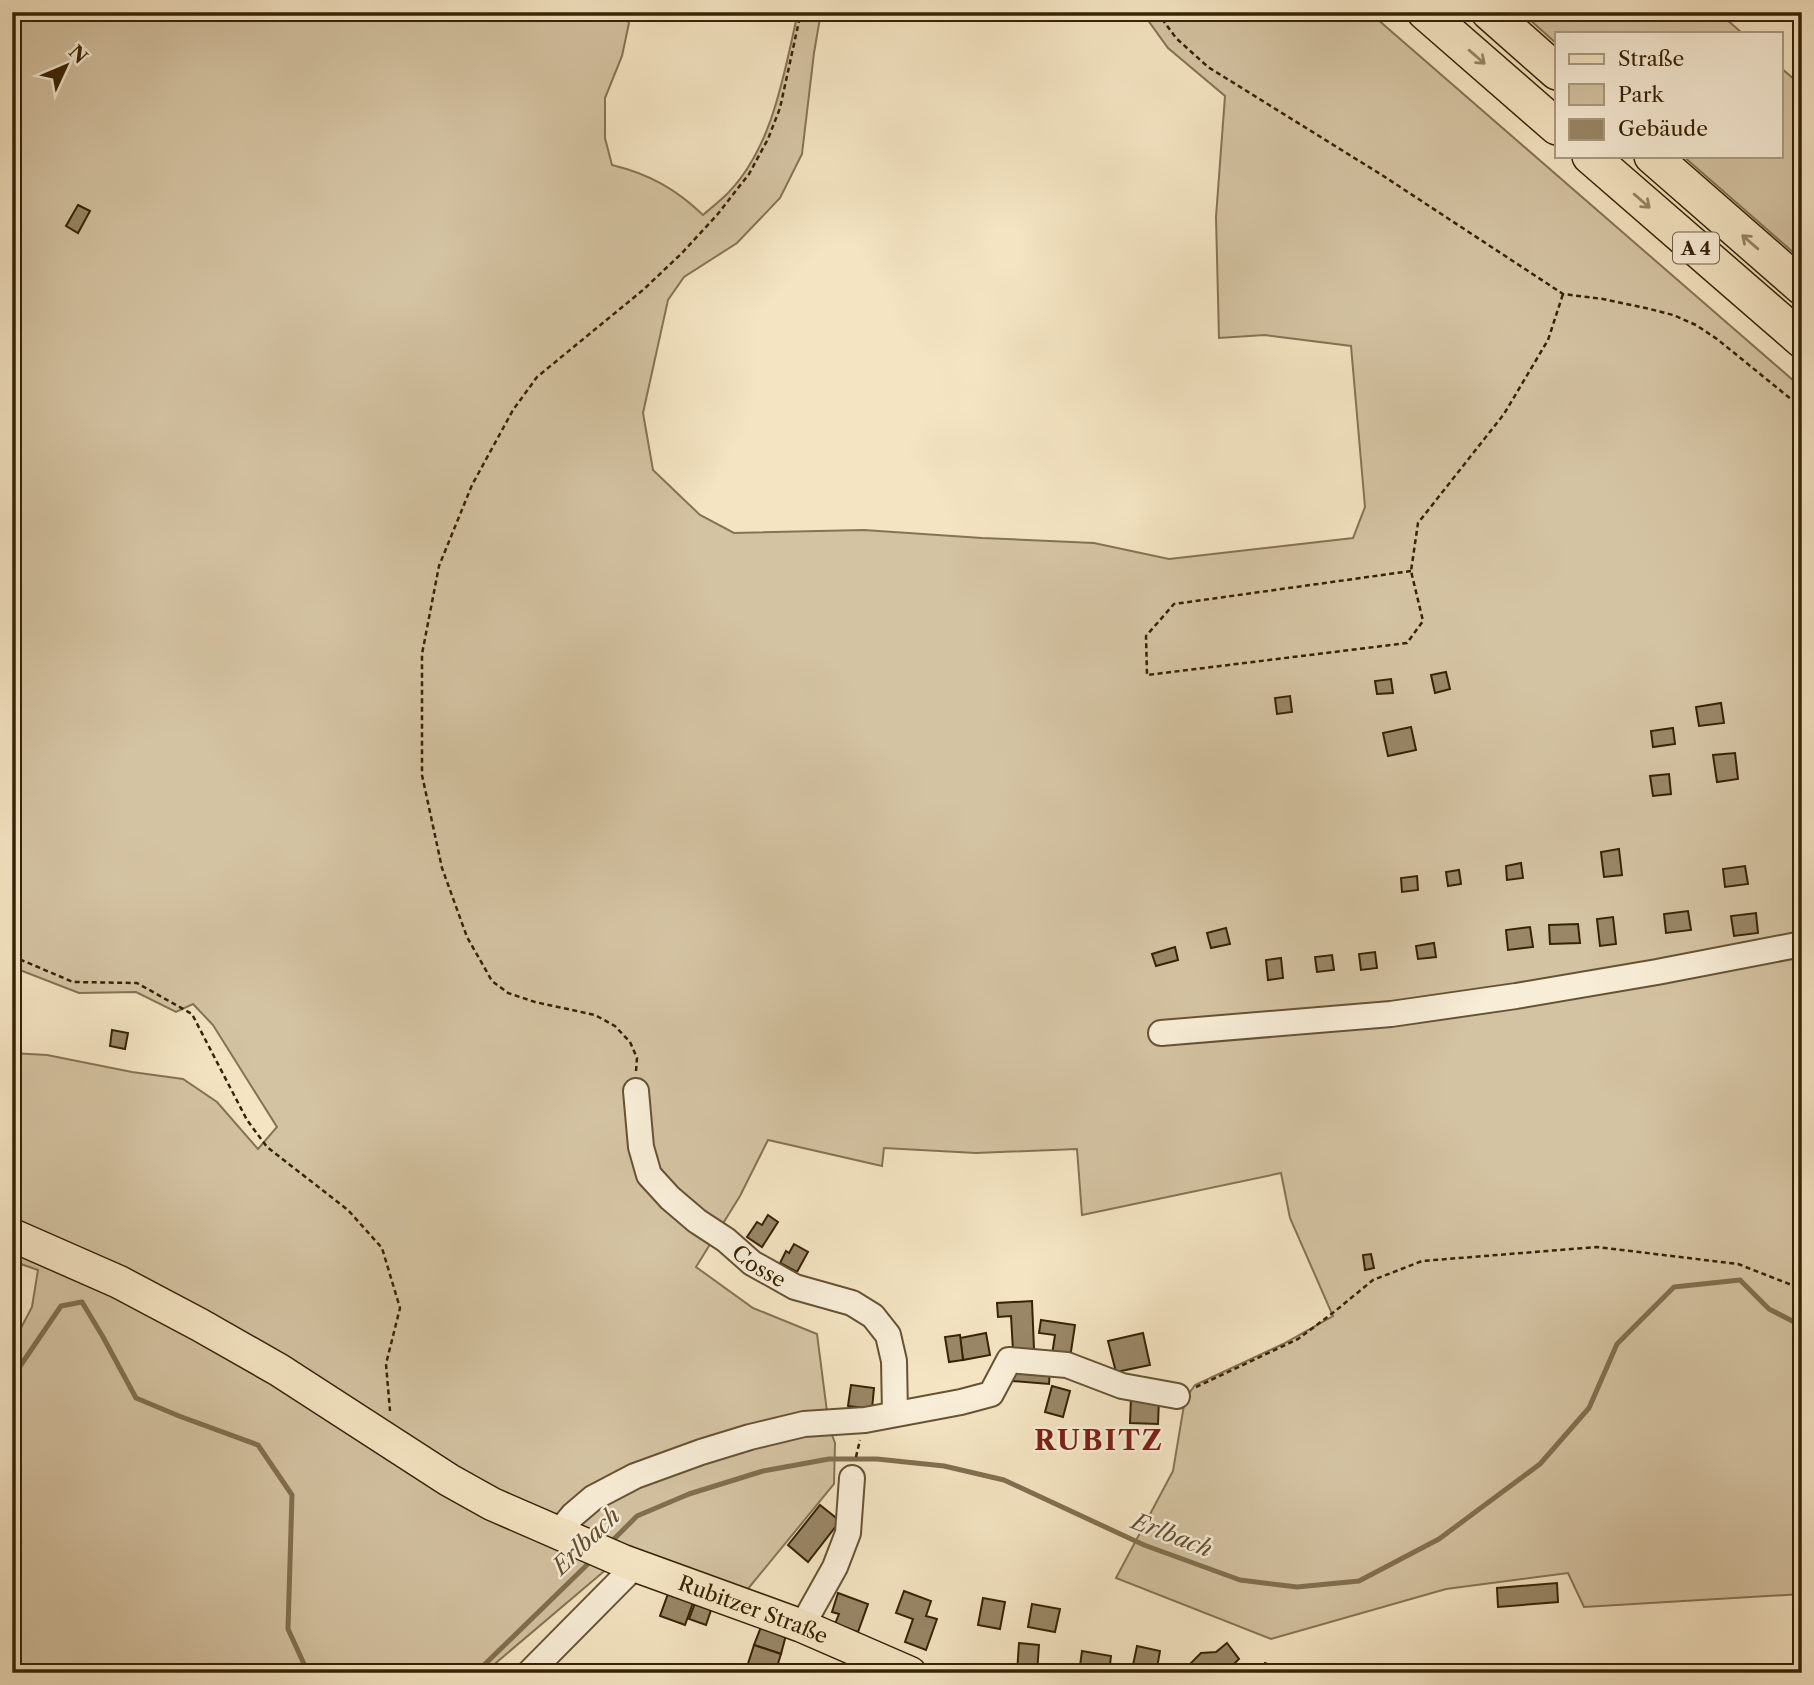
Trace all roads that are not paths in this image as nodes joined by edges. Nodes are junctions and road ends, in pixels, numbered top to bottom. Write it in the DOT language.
graph roads {
  1 [pos="1425,12"];
  2 [pos="1489,12"];
  3 [pos="1555,70"];
  4 [pos="1555,125"];
  5 [pos="1592,158"];
  6 [pos="1654,158"];
  7 [pos="1802,287"];
  8 [pos="1802,340"];
  9 [pos="1802,944"];
  10 [pos="1161,1033"];
  11 [pos="636,1091"];
  12 [pos="12,1235"];
  13 [pos="1177,1396"];
  14 [pos="895,1413"];
  15 [pos="852,1478"];
  16 [pos="572,1539"];
  17 [pos="628,1562"];
  18 [pos="802,1626"];
  19 [pos="529,1673"];
  20 [pos="910,1673"];
  1 -- 4 [label="highway, one-way"];
  2 -- 3 [label="highway"];
  5 -- 8 [label="highway, A 4, one-way"];
  7 -- 6 [label="highway, A 4, one-way"];
  9 -- 10 [label="street"];
  11 -- 14 [label="street, Cosse"];
  12 -- 16 [label="main road, Rubitzer Straße"];
  13 -- 14 [label="street"];
  14 -- 16 [label="street"];
  15 -- 18 [label="street"];
  16 -- 17 [label="main road, Rubitzer Straße"];
  17 -- 18 [label="main road, Rubitzer Straße"];
  17 -- 19 [label="street"];
  18 -- 20 [label="main road, Rubitzer Straße"];
}
